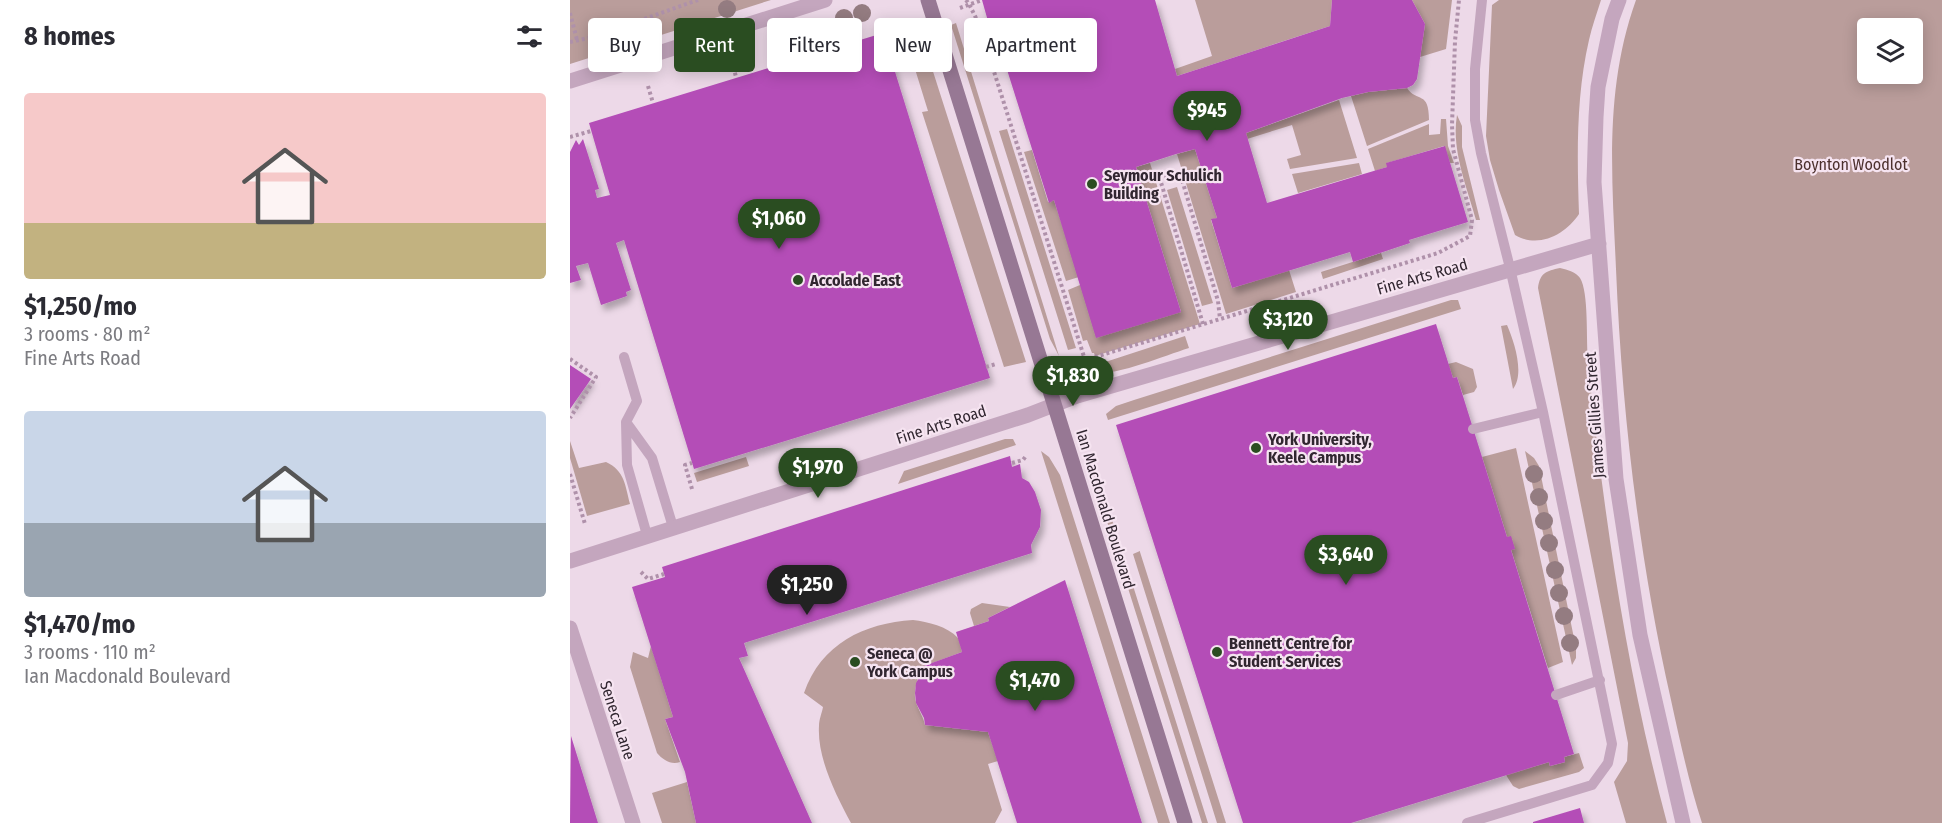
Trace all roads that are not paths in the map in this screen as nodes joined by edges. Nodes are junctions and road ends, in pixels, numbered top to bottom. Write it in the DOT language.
graph roads {
  1 [pos="825,0"];
  2 [pos="928,0"];
  3 [pos="1482,0"];
  4 [pos="1619,0"];
  5 [pos="570,81"];
  6 [pos="1599,244"];
  7 [pos="1510,268"];
  8 [pos="624,357"];
  9 [pos="1055,405"];
  10 [pos="1543,412"];
  11 [pos="626,422"];
  12 [pos="1473,429"];
  13 [pos="673,527"];
  14 [pos="647,535"];
  15 [pos="570,561"];
  16 [pos="570,628"];
  17 [pos="1600,680"];
  18 [pos="1556,695"];
  19 [pos="633,823"];
  20 [pos="1185,823"];
  21 [pos="1467,823"];
  22 [pos="1683,823"];
  1 -- 5 [label="street"];
  2 -- 9 [label="street, Ian Macdonald Boulevard"];
  3 -- 7 [label="lane"];
  4 -- 6 [label="street, James Gillies Street"];
  6 -- 7 [label="street, Fine Arts Road"];
  6 -- 22 [label="street, James Gillies Street"];
  7 -- 9 [label="street, Fine Arts Road"];
  7 -- 10 [label="lane"];
  8 -- 11 [label="lane"];
  9 -- 13 [label="street, Fine Arts Road"];
  9 -- 20 [label="street, Ian Macdonald Boulevard"];
  10 -- 12 [label="lane"];
  10 -- 17 [label="lane"];
  11 -- 13 [label="lane"];
  11 -- 14 [label="lane"];
  13 -- 14 [label="street, Fine Arts Road"];
  14 -- 15 [label="street, Fine Arts Road"];
  16 -- 19 [label="street, Seneca Lane"];
  17 -- 18 [label="lane"];
  17 -- 21 [label="lane"];
}
